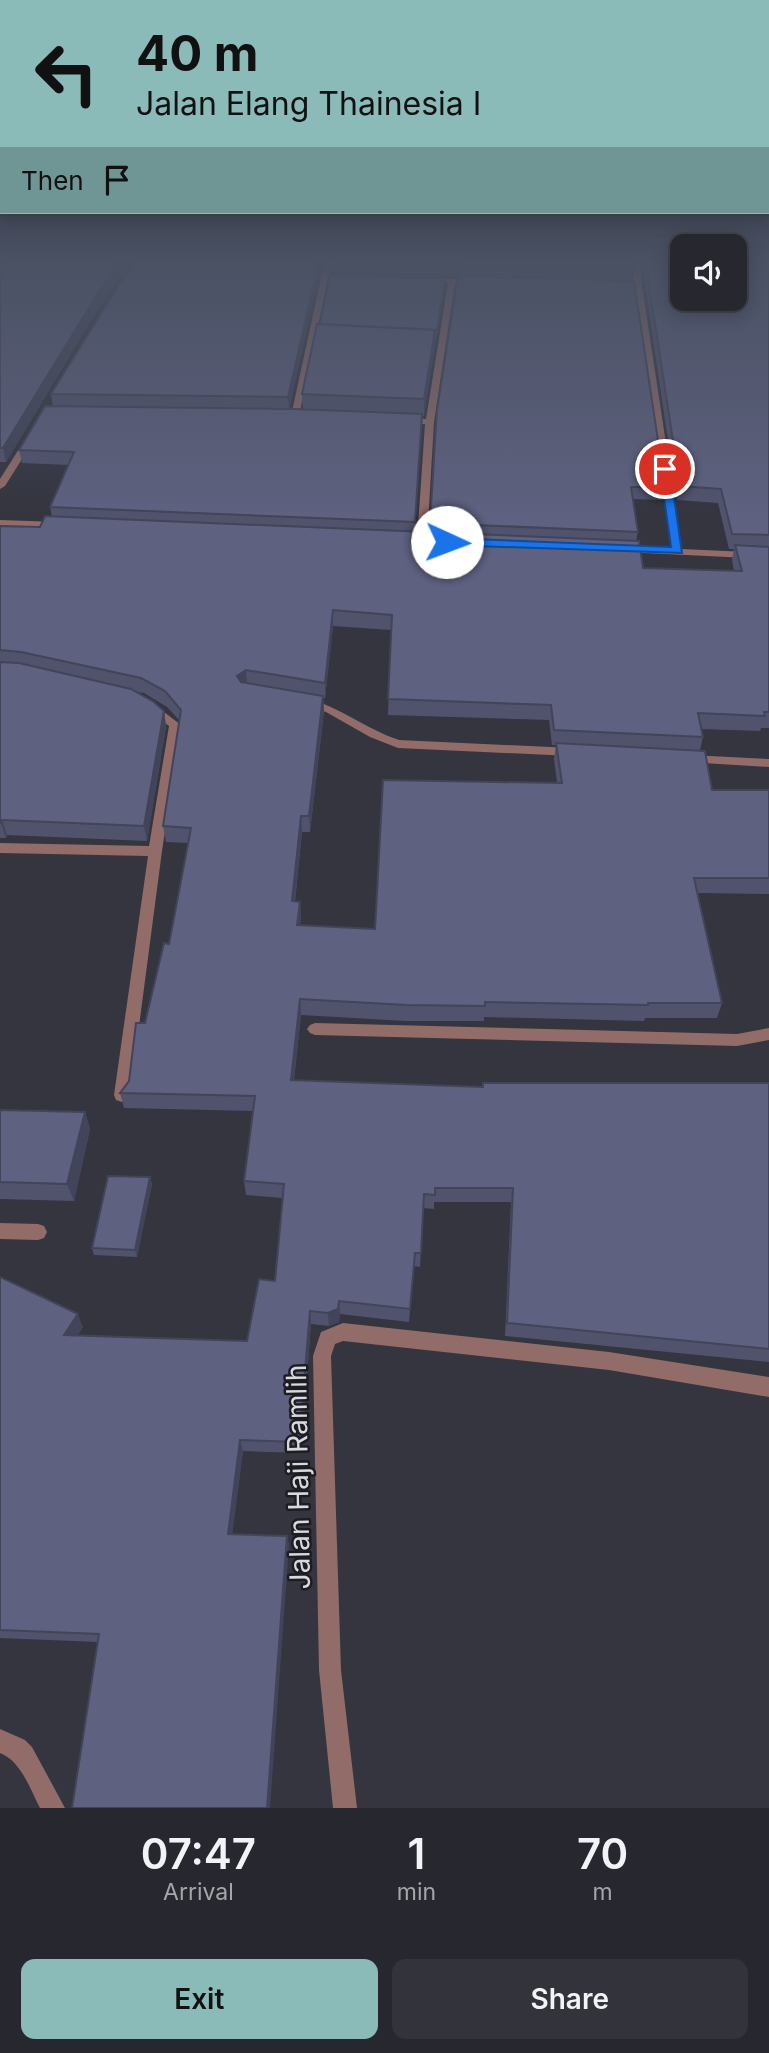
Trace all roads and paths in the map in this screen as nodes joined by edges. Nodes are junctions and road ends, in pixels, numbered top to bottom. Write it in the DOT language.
graph roads {
  1 [pos="312,343"];
  2 [pos="441,343"];
  3 [pos="643,343"];
  4 [pos="284,416"];
  5 [pos="295,416"];
  6 [pos="309,417"];
  7 [pos="390,420"];
  8 [pos="430,422"];
  9 [pos="33,433"];
  10 [pos="0,486"];
  11 [pos="0,523"];
  12 [pos="75,526"];
  13 [pos="408,540"];
  14 [pos="422,541"];
  15 [pos="435,541"];
  16 [pos="610,548"];
  17 [pos="677,551"];
  18 [pos="769,556"];
  19 [pos="286,698"];
  20 [pos="139,699"];
  21 [pos="590,753"];
  22 [pos="673,758"];
  23 [pos="769,763"];
  24 [pos="0,848"];
  25 [pos="155,851"];
  26 [pos="315,1029"];
  27 [pos="769,1034"];
  28 [pos="122,1095"];
  29 [pos="0,1231"];
  30 [pos="38,1232"];
  31 [pos="769,1387"];
  32 [pos="0,1741"];
  33 [pos="53,1808"];
  34 [pos="345,1808"];
  1 -- 5 [label="street"];
  2 -- 8 [label="street"];
  3 -- 17 [label="street"];
  4 -- 5 [label="street"];
  5 -- 6 [label="street"];
  7 -- 8 [label="street"];
  8 -- 14 [label="street"];
  9 -- 10 [label="street"];
  11 -- 12 [label="street"];
  13 -- 14 [label="street"];
  14 -- 15 [label="street"];
  16 -- 17 [label="street"];
  17 -- 18 [label="street"];
  19 -- 21 [label="street"];
  20 -- 25 [label="street"];
  22 -- 23 [label="street"];
  24 -- 25 [label="street"];
  25 -- 28 [label="street"];
  26 -- 27 [label="street"];
  29 -- 30 [label="street"];
  31 -- 34 [label="street, Jalan Haji Ramlih"];
  32 -- 33 [label="street"];
}
